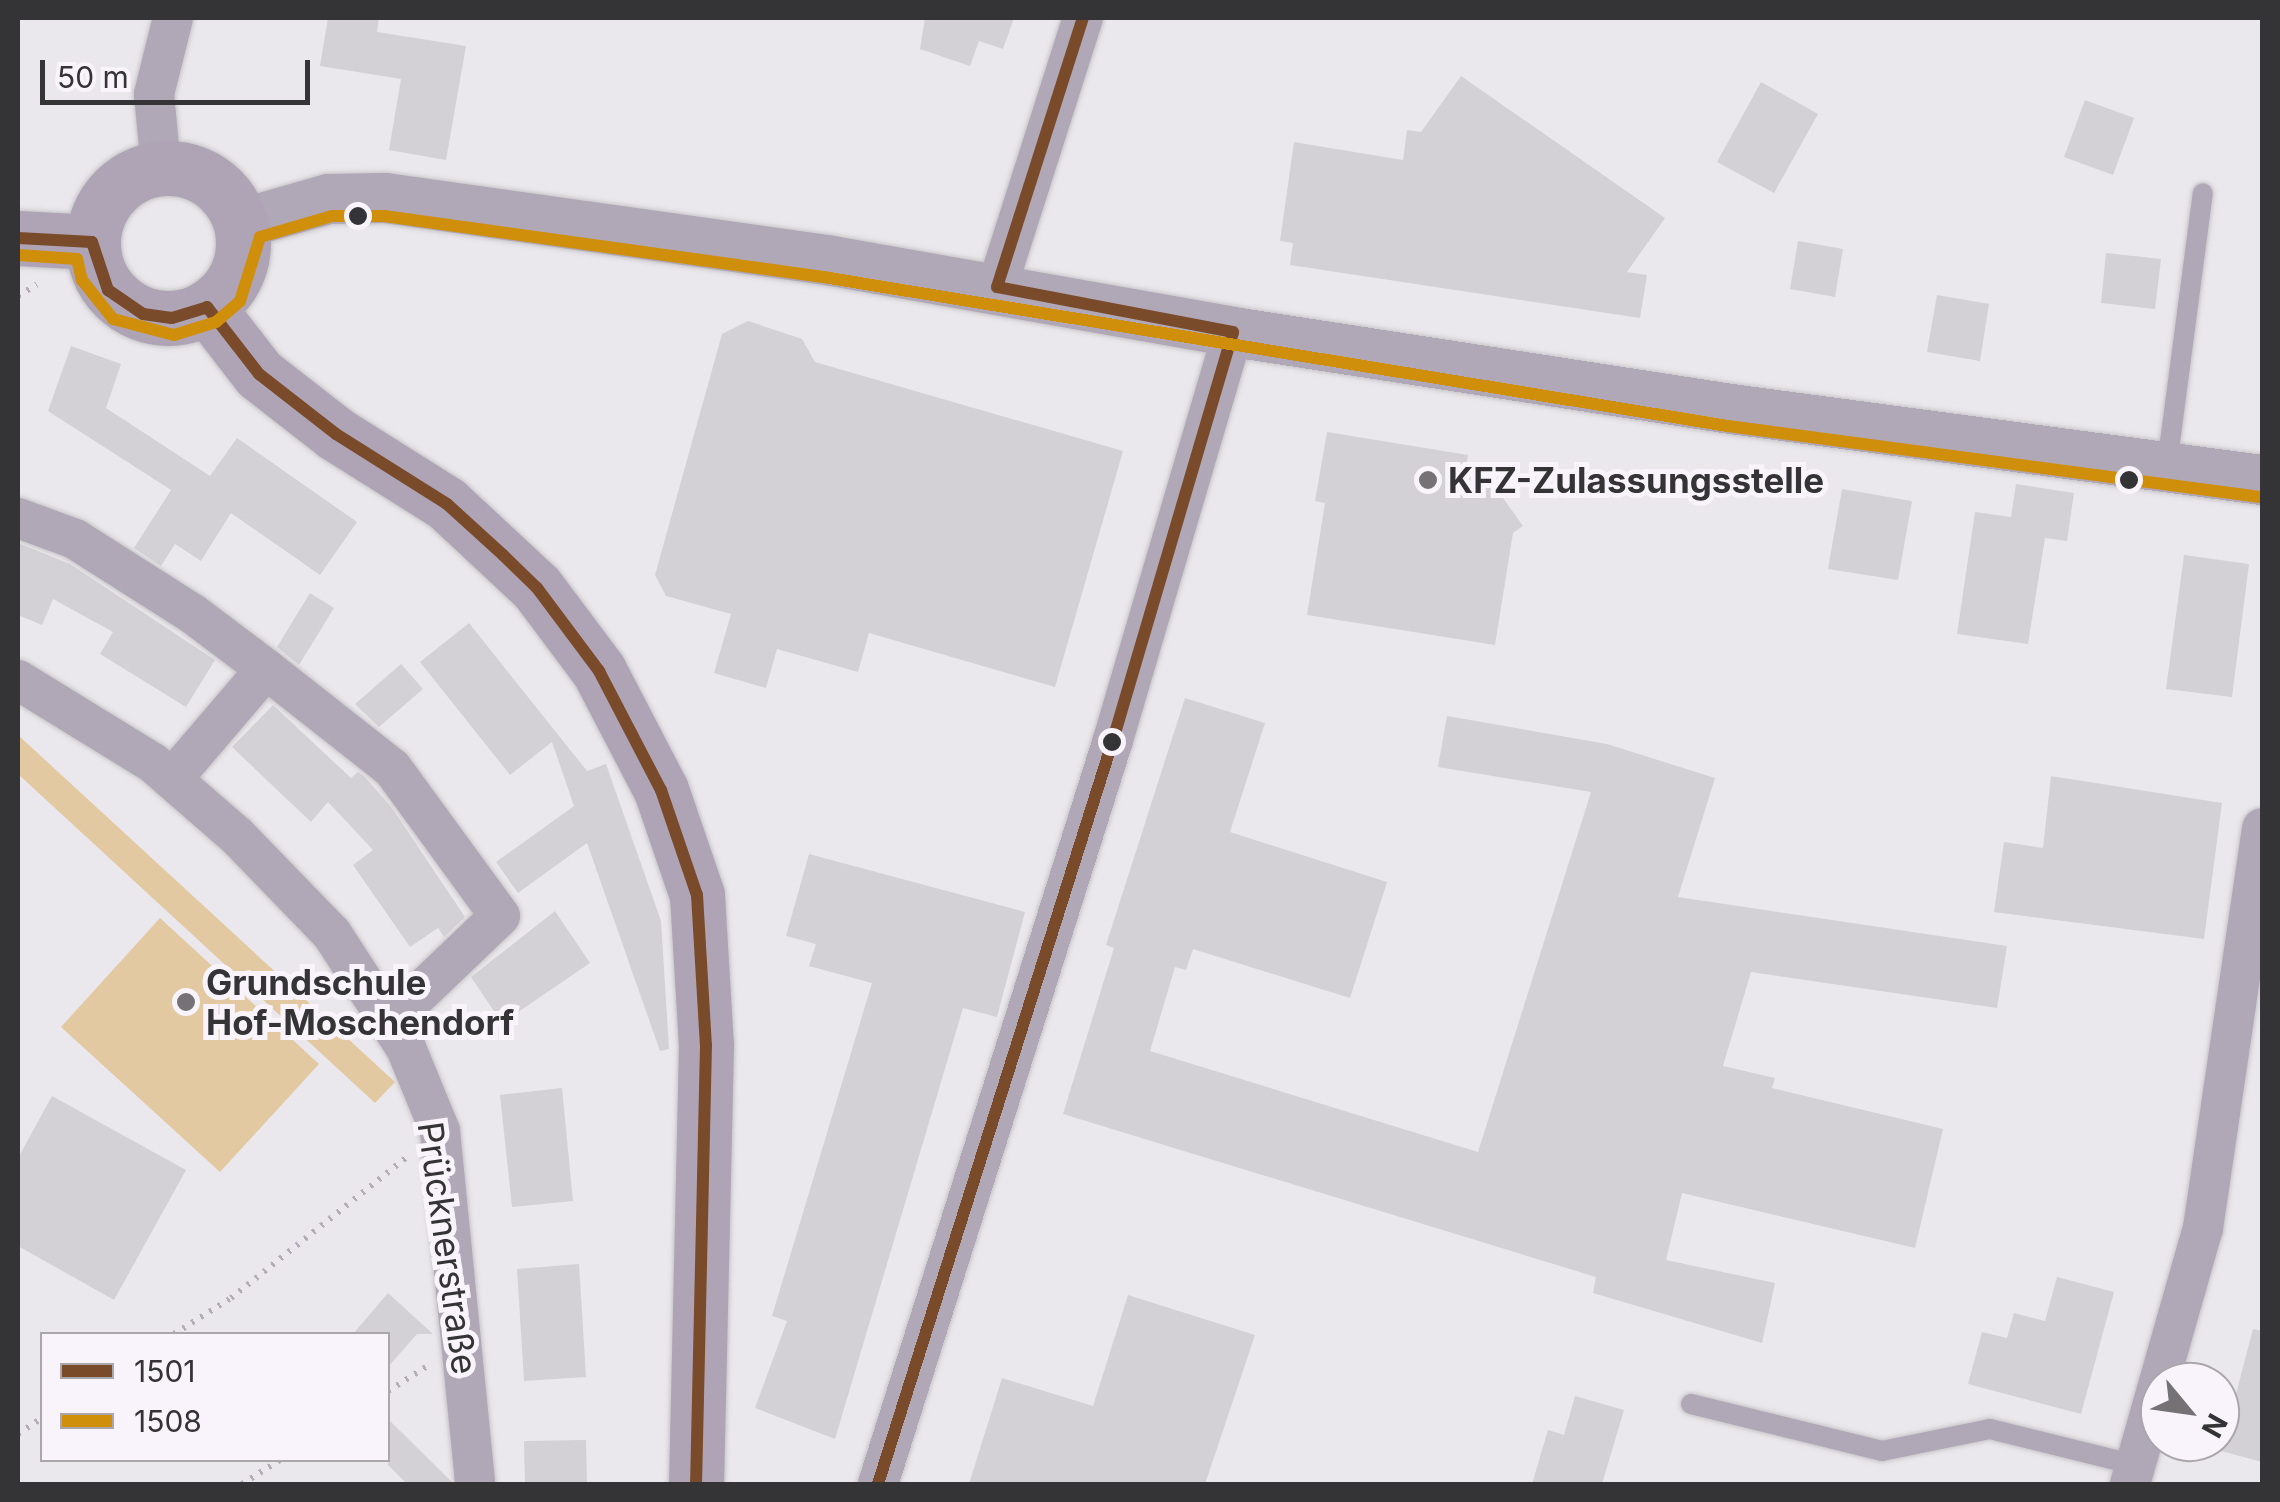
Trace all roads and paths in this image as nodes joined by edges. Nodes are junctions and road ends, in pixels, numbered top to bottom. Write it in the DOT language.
graph roads {
  1 [pos="173,18"];
  2 [pos="1083,18"];
  3 [pos="161,167"];
  4 [pos="2203,192"];
  5 [pos="241,224"];
  6 [pos="18,238"];
  7 [pos="92,242"];
  8 [pos="998,287"];
  9 [pos="207,308"];
  10 [pos="1232,332"];
  11 [pos="2166,467"];
  12 [pos="2262,480"];
  13 [pos="18,518"];
  14 [pos="266,670"];
  15 [pos="18,680"];
  16 [pos="172,779"];
  17 [pos="2262,828"];
  18 [pos="2252,973"];
  19 [pos="388,1022"];
  20 [pos="440,1131"];
  21 [pos="177,1332"];
  22 [pos="1691,1404"];
  23 [pos="40,1419"];
  24 [pos="18,1434"];
  25 [pos="277,1462"];
  26 [pos="2133,1475"];
  27 [pos="242,1484"];
  28 [pos="475,1484"];
  29 [pos="696,1484"];
  30 [pos="878,1484"];
  1 -- 3 [label="street"];
  2 -- 8 [label="street"];
  3 -- 5 [label="main road"];
  3 -- 7 [label="main road"];
  4 -- 11 [label="lane"];
  5 -- 8 [label="street"];
  5 -- 9 [label="main road"];
  6 -- 7 [label="main road"];
  7 -- 9 [label="main road"];
  8 -- 10 [label="street"];
  9 -- 29 [label="main road"];
  10 -- 11 [label="street"];
  10 -- 30 [label="street"];
  11 -- 12 [label="street"];
  13 -- 14 [label="street"];
  14 -- 16 [label="street"];
  14 -- 19 [label="street"];
  15 -- 16 [label="street, Prücknerstraße"];
  16 -- 19 [label="street, Prücknerstraße"];
  17 -- 18 [label="street"];
  18 -- 26 [label="street"];
  19 -- 20 [label="street, Prücknerstraße"];
  20 -- 21 [label="path"];
  20 -- 28 [label="street, Prücknerstraße"];
  22 -- 26 [label="lane"];
  23 -- 24 [label="path"];
  25 -- 27 [label="path"];
}
